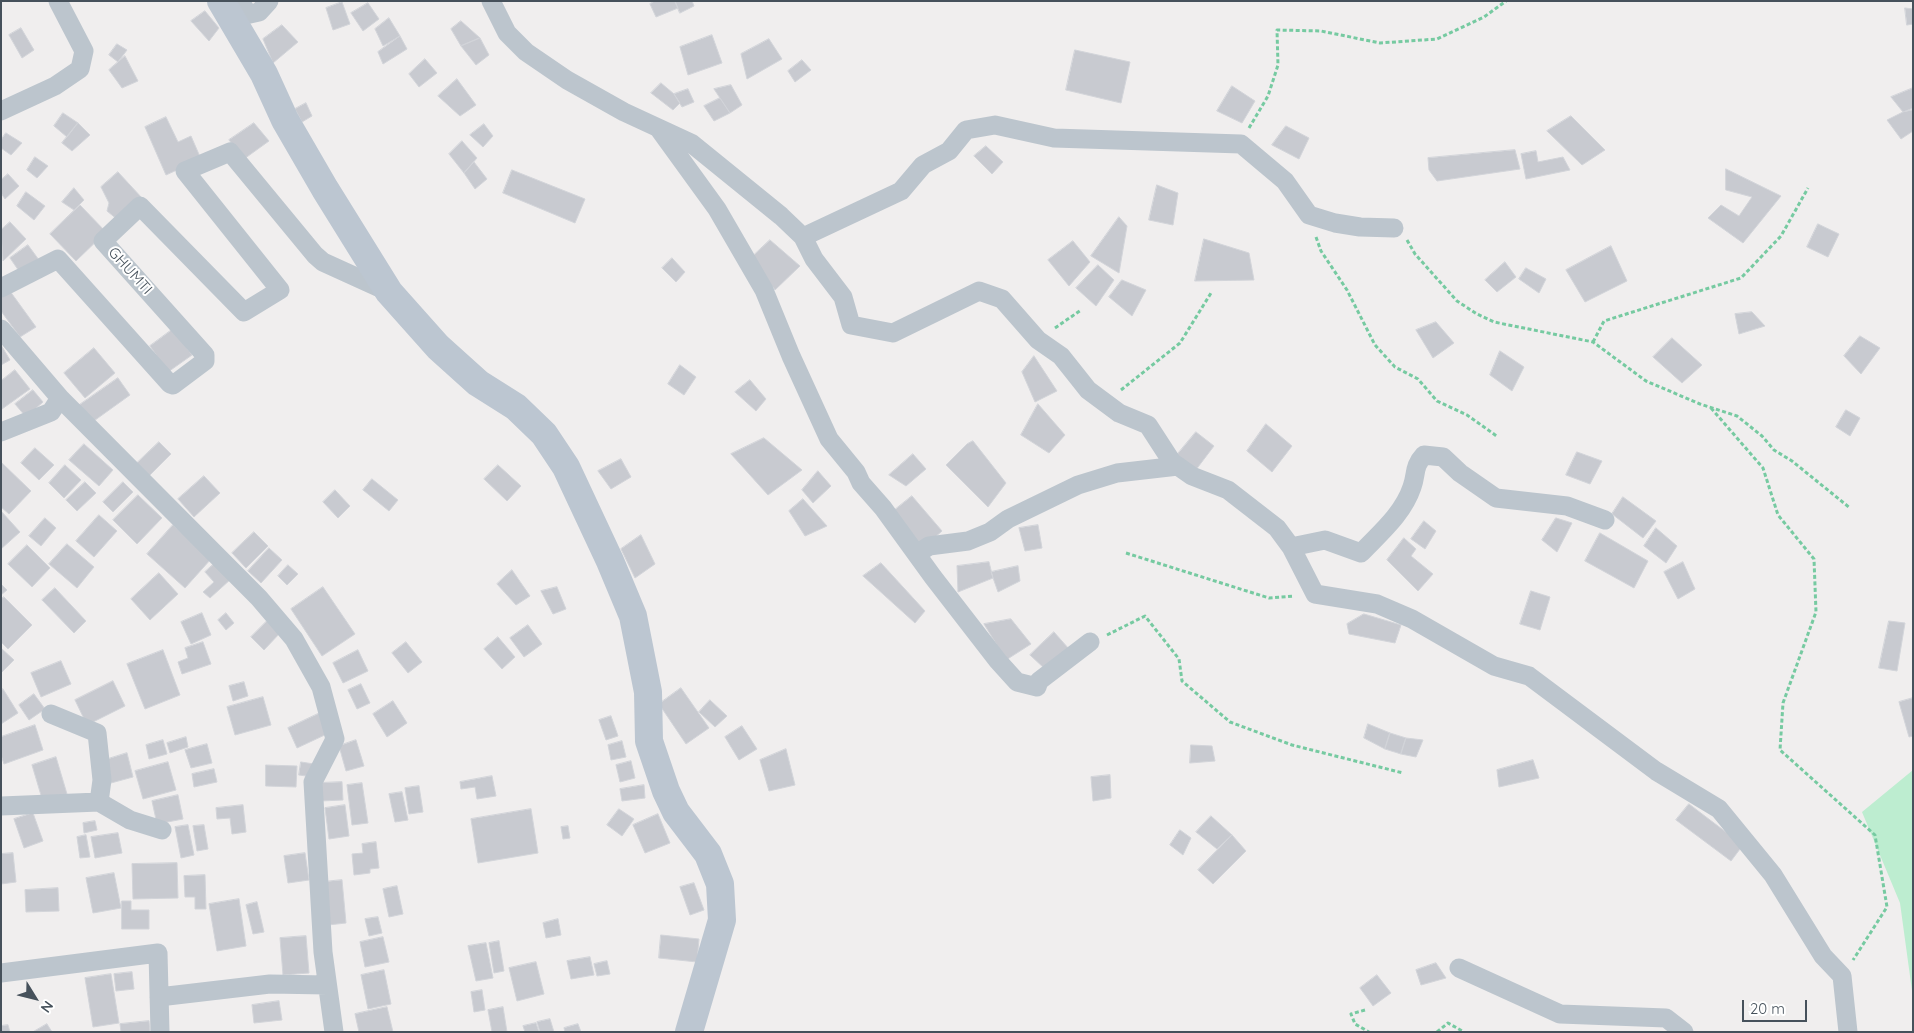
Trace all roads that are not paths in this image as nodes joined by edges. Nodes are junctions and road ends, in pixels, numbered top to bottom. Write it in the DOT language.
graph roads {
  1 [pos="58,1"];
  2 [pos="221,1"];
  3 [pos="240,1"];
  4 [pos="269,1"];
  5 [pos="492,1"];
  6 [pos="1,112"];
  7 [pos="658,128"];
  8 [pos="1394,228"];
  9 [pos="803,237"];
  10 [pos="1,288"];
  11 [pos="389,292"];
  12 [pos="1,328"];
  13 [pos="60,398"];
  14 [pos="5,424"];
  15 [pos="1178,466"];
  16 [pos="1605,520"];
  17 [pos="1291,547"];
  18 [pos="917,554"];
  19 [pos="1090,642"];
  20 [pos="51,714"];
  21 [pos="99,802"];
  22 [pos="1,806"];
  23 [pos="162,830"];
  24 [pos="1459,968"];
  25 [pos="1,973"];
  26 [pos="327,985"];
  27 [pos="159,997"];
  28 [pos="160,1032"];
  29 [pos="334,1032"];
  30 [pos="689,1032"];
  31 [pos="1684,1032"];
  32 [pos="1848,1032"];
  1 -- 6 [label="street"];
  2 -- 11 [label="street"];
  3 -- 4 [label="street"];
  5 -- 7 [label="street"];
  7 -- 9 [label="street"];
  7 -- 18 [label="street"];
  8 -- 9 [label="street"];
  9 -- 15 [label="street"];
  10 -- 11 [label="street, GHUMTI"];
  11 -- 30 [label="street"];
  12 -- 13 [label="street"];
  13 -- 14 [label="street"];
  13 -- 26 [label="street"];
  15 -- 17 [label="street"];
  15 -- 18 [label="street"];
  16 -- 17 [label="street"];
  17 -- 32 [label="street"];
  18 -- 19 [label="street"];
  20 -- 21 [label="street"];
  21 -- 22 [label="street"];
  21 -- 23 [label="street"];
  24 -- 31 [label="street"];
  25 -- 27 [label="street"];
  26 -- 27 [label="street"];
  26 -- 29 [label="street"];
  27 -- 28 [label="street"];
}
